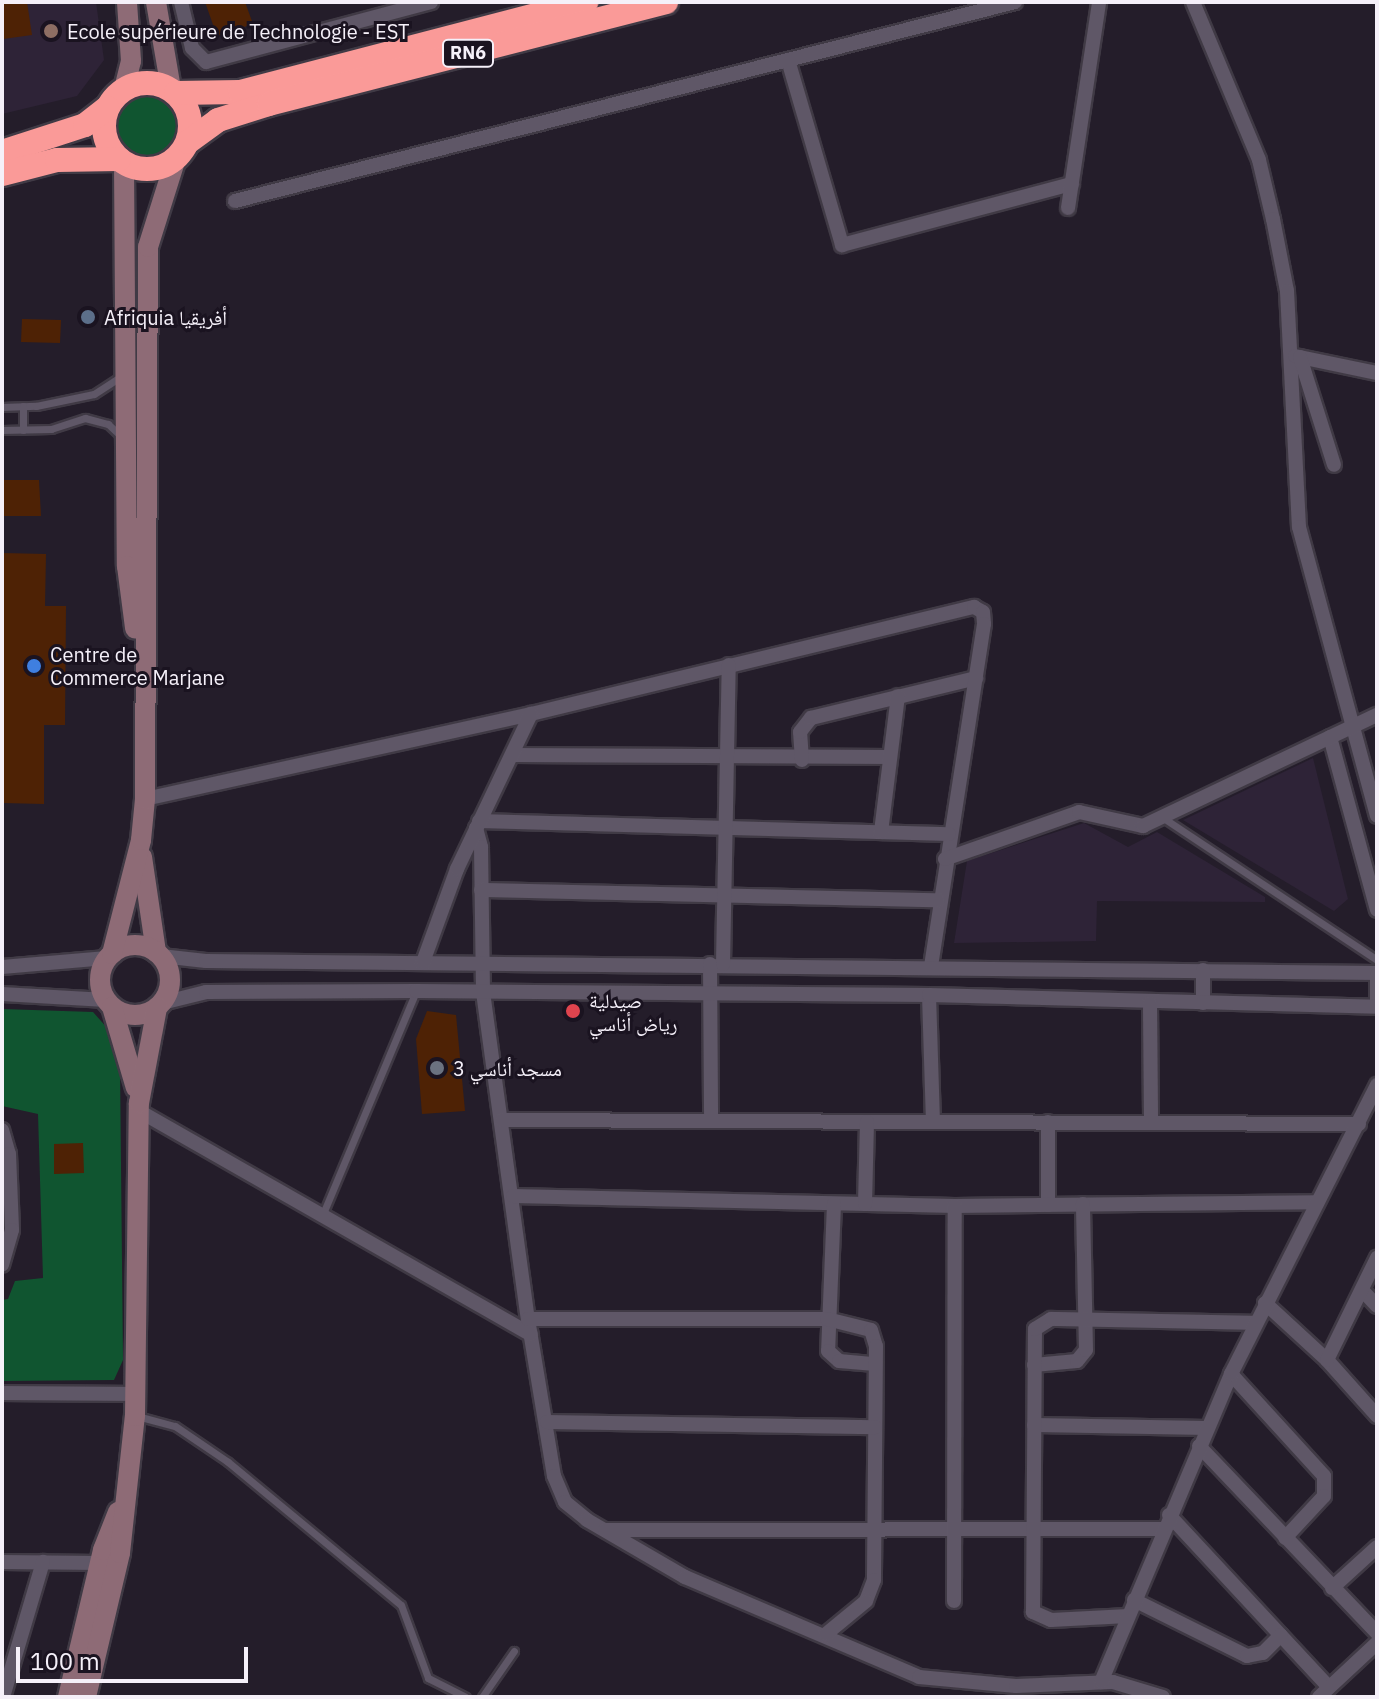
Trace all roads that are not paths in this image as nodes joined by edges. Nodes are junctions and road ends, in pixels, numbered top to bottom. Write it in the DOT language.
graph roads {
  1 [pos="127,2"];
  2 [pos="156,2"];
  3 [pos="181,2"];
  4 [pos="431,2"];
  5 [pos="586,2"];
  6 [pos="666,2"];
  7 [pos="1015,2"];
  8 [pos="1099,2"];
  9 [pos="1193,2"];
  10 [pos="410,5"];
  11 [pos="788,60"];
  12 [pos="124,89"];
  13 [pos="173,91"];
  14 [pos="107,108"];
  15 [pos="182,150"];
  16 [pos="2,152"];
  17 [pos="121,161"];
  18 [pos="2,174"];
  19 [pos="1072,184"];
  20 [pos="235,201"];
  21 [pos="1068,208"];
  22 [pos="1295,356"];
  23 [pos="128,364"];
  24 [pos="1376,377"];
  25 [pos="23,406"];
  26 [pos="2,407"];
  27 [pos="2,430"];
  28 [pos="23,430"];
  29 [pos="127,450"];
  30 [pos="1334,465"];
  31 [pos="729,665"];
  32 [pos="976,678"];
  33 [pos="143,695"];
  34 [pos="898,696"];
  35 [pos="531,714"];
  36 [pos="1377,715"];
  37 [pos="1352,727"];
  38 [pos="1330,737"];
  39 [pos="514,755"];
  40 [pos="890,757"];
  41 [pos="728,759"];
  42 [pos="802,760"];
  43 [pos="145,799"];
  44 [pos="1160,816"];
  45 [pos="1377,816"];
  46 [pos="477,824"];
  47 [pos="729,825"];
  48 [pos="881,832"];
  49 [pos="949,834"];
  50 [pos="141,840"];
  51 [pos="945,859"];
  52 [pos="481,890"];
  53 [pos="727,896"];
  54 [pos="938,900"];
  55 [pos="1377,910"];
  56 [pos="158,954"];
  57 [pos="110,956"];
  58 [pos="1377,960"];
  59 [pos="423,962"];
  60 [pos="480,963"];
  61 [pos="716,964"];
  62 [pos="2,967"];
  63 [pos="931,968"];
  64 [pos="955,968"];
  65 [pos="1203,970"];
  66 [pos="1377,974"];
  67 [pos="416,991"];
  68 [pos="483,992"];
  69 [pos="710,993"];
  70 [pos="2,994"];
  71 [pos="929,995"];
  72 [pos="955,997"];
  73 [pos="1377,1000"];
  74 [pos="1150,1003"];
  75 [pos="1203,1003"];
  76 [pos="109,1004"];
  77 [pos="160,1005"];
  78 [pos="1377,1007"];
  79 [pos="1377,1085"];
  80 [pos="139,1107"];
  81 [pos="1373,1107"];
  82 [pos="502,1120"];
  83 [pos="711,1121"];
  84 [pos="933,1121"];
  85 [pos="867,1122"];
  86 [pos="1048,1122"];
  87 [pos="1151,1122"];
  88 [pos="1359,1124"];
  89 [pos="2,1130"];
  90 [pos="513,1196"];
  91 [pos="1317,1202"];
  92 [pos="834,1204"];
  93 [pos="865,1204"];
  94 [pos="1083,1204"];
  95 [pos="1048,1205"];
  96 [pos="955,1206"];
  97 [pos="321,1218"];
  98 [pos="1377,1258"];
  99 [pos="2,1265"];
  100 [pos="1362,1290"];
  101 [pos="1265,1303"];
  102 [pos="1377,1306"];
  103 [pos="528,1319"];
  104 [pos="827,1319"];
  105 [pos="1085,1319"];
  106 [pos="1256,1323"];
  107 [pos="531,1335"];
  108 [pos="1327,1360"];
  109 [pos="875,1364"];
  110 [pos="1034,1365"];
  111 [pos="1231,1374"];
  112 [pos="2,1393"];
  113 [pos="136,1394"];
  114 [pos="135,1416"];
  115 [pos="1377,1416"];
  116 [pos="547,1422"];
  117 [pos="1034,1425"];
  118 [pos="875,1427"];
  119 [pos="1207,1428"];
  120 [pos="1199,1446"];
  121 [pos="125,1493"];
  122 [pos="1169,1515"];
  123 [pos="875,1529"];
  124 [pos="956,1529"];
  125 [pos="1032,1529"];
  126 [pos="1163,1529"];
  127 [pos="605,1530"];
  128 [pos="1285,1538"];
  129 [pos="1377,1547"];
  130 [pos="2,1562"];
  131 [pos="43,1562"];
  132 [pos="100,1563"];
  133 [pos="1332,1588"];
  134 [pos="1134,1600"];
  135 [pos="954,1601"];
  136 [pos="1128,1616"];
  137 [pos="1377,1633"];
  138 [pos="826,1634"];
  139 [pos="1281,1635"];
  140 [pos="1377,1643"];
  141 [pos="514,1651"];
  142 [pos="8,1655"];
  143 [pos="1101,1682"];
  144 [pos="1324,1692"];
  145 [pos="3,1697"];
  146 [pos="68,1697"];
  147 [pos="86,1697"];
  148 [pos="466,1697"];
  149 [pos="482,1697"];
  150 [pos="1163,1697"];
  1 -- 12 [label="street"];
  2 -- 13 [label="street"];
  3 -- 10 [label="street"];
  4 -- 10 [label="street"];
  5 -- 13 [label="highway, RN6"];
  6 -- 15 [label="highway, RN6"];
  7 -- 11 [label="street"];
  8 -- 19 [label="street"];
  9 -- 22 [label="street"];
  11 -- 19 [label="street"];
  11 -- 20 [label="street"];
  12 -- 13 [label="highway, RN6"];
  12 -- 14 [label="highway"];
  13 -- 15 [label="highway"];
  14 -- 16 [label="highway"];
  14 -- 17 [label="highway"];
  15 -- 17 [label="highway, RN6"];
  15 -- 33 [label="street"];
  17 -- 18 [label="highway, RN6"];
  17 -- 23 [label="street"];
  19 -- 21 [label="street"];
  22 -- 24 [label="street"];
  22 -- 30 [label="street"];
  22 -- 37 [label="street"];
  23 -- 25 [label="lane"];
  23 -- 29 [label="street"];
  25 -- 26 [label="lane"];
  25 -- 28 [label="lane"];
  27 -- 28 [label="lane"];
  28 -- 29 [label="lane"];
  29 -- 33 [label="street"];
  31 -- 32 [label="street"];
  31 -- 35 [label="street"];
  31 -- 41 [label="street"];
  32 -- 34 [label="street"];
  32 -- 49 [label="street"];
  33 -- 43 [label="street"];
  34 -- 40 [label="street"];
  34 -- 42 [label="street"];
  35 -- 39 [label="street"];
  35 -- 43 [label="street"];
  36 -- 37 [label="street"];
  37 -- 38 [label="street"];
  37 -- 45 [label="street"];
  38 -- 44 [label="street"];
  38 -- 55 [label="street"];
  39 -- 41 [label="street"];
  39 -- 46 [label="street"];
  40 -- 42 [label="street"];
  40 -- 48 [label="street"];
  41 -- 42 [label="street"];
  41 -- 47 [label="street"];
  43 -- 50 [label="street"];
  44 -- 51 [label="street"];
  44 -- 58 [label="lane"];
  46 -- 47 [label="street"];
  46 -- 52 [label="street"];
  46 -- 59 [label="street"];
  47 -- 48 [label="street"];
  47 -- 53 [label="street"];
  48 -- 49 [label="street"];
  49 -- 51 [label="street"];
  50 -- 56 [label="street"];
  50 -- 57 [label="street"];
  51 -- 54 [label="street"];
  52 -- 53 [label="street"];
  52 -- 60 [label="street"];
  53 -- 54 [label="street"];
  53 -- 61 [label="street"];
  54 -- 63 [label="street"];
  56 -- 57 [label="street"];
  56 -- 59 [label="street"];
  56 -- 77 [label="street"];
  57 -- 62 [label="street"];
  57 -- 76 [label="street"];
  59 -- 60 [label="street"];
  60 -- 61 [label="street"];
  60 -- 68 [label="street"];
  61 -- 63 [label="street"];
  61 -- 69 [label="street"];
  63 -- 64 [label="street"];
  64 -- 65 [label="street"];
  64 -- 72 [label="street"];
  65 -- 66 [label="street"];
  65 -- 75 [label="street"];
  66 -- 73 [label="street"];
  67 -- 68 [label="street"];
  67 -- 77 [label="street"];
  67 -- 97 [label="lane"];
  68 -- 69 [label="street"];
  68 -- 82 [label="street"];
  69 -- 71 [label="street"];
  69 -- 83 [label="street"];
  70 -- 76 [label="street"];
  71 -- 72 [label="street"];
  71 -- 84 [label="street"];
  72 -- 74 [label="street"];
  74 -- 75 [label="street"];
  74 -- 87 [label="street"];
  75 -- 78 [label="street"];
  76 -- 77 [label="street"];
  76 -- 80 [label="street"];
  77 -- 80 [label="street"];
  79 -- 81 [label="street"];
  80 -- 97 [label="street"];
  80 -- 113 [label="street"];
  81 -- 88 [label="street"];
  82 -- 83 [label="street"];
  82 -- 90 [label="street"];
  83 -- 85 [label="street"];
  84 -- 85 [label="street"];
  84 -- 86 [label="street"];
  85 -- 93 [label="street"];
  86 -- 87 [label="street"];
  86 -- 95 [label="street"];
  87 -- 88 [label="street"];
  88 -- 91 [label="street"];
  89 -- 99 [label="street"];
  90 -- 92 [label="street"];
  90 -- 103 [label="street"];
  91 -- 94 [label="street"];
  91 -- 101 [label="street"];
  92 -- 93 [label="street"];
  92 -- 104 [label="street"];
  93 -- 96 [label="street"];
  94 -- 95 [label="street"];
  94 -- 105 [label="street"];
  95 -- 96 [label="street"];
  96 -- 124 [label="street"];
  97 -- 107 [label="street"];
  98 -- 100 [label="street"];
  100 -- 102 [label="street"];
  100 -- 108 [label="street"];
  101 -- 106 [label="street"];
  101 -- 108 [label="street"];
  103 -- 104 [label="street"];
  103 -- 107 [label="street"];
  104 -- 109 [label="street"];
  104 -- 109 [label="street"];
  105 -- 106 [label="street"];
  105 -- 110 [label="street"];
  105 -- 110 [label="street"];
  106 -- 111 [label="street"];
  107 -- 116 [label="street"];
  108 -- 115 [label="street"];
  109 -- 118 [label="street"];
  110 -- 117 [label="street"];
  111 -- 119 [label="street"];
  111 -- 128 [label="street"];
  112 -- 113 [label="street"];
  113 -- 114 [label="street"];
  114 -- 121 [label="street"];
  114 -- 148 [label="lane"];
  116 -- 118 [label="street"];
  116 -- 127 [label="street"];
  117 -- 119 [label="street"];
  117 -- 125 [label="street"];
  118 -- 123 [label="street"];
  119 -- 120 [label="street"];
  120 -- 122 [label="street"];
  120 -- 128 [label="street"];
  121 -- 132 [label="street"];
  121 -- 147 [label="street"];
  122 -- 126 [label="street"];
  122 -- 139 [label="street"];
  123 -- 124 [label="street"];
  123 -- 127 [label="street"];
  123 -- 138 [label="street"];
  124 -- 125 [label="street"];
  124 -- 135 [label="street"];
  125 -- 126 [label="street"];
  125 -- 136 [label="street"];
  126 -- 134 [label="street"];
  127 -- 138 [label="street"];
  128 -- 133 [label="street"];
  129 -- 133 [label="street"];
  130 -- 131 [label="street"];
  131 -- 132 [label="street"];
  131 -- 142 [label="street"];
  132 -- 146 [label="street"];
  133 -- 137 [label="street"];
  134 -- 136 [label="street"];
  134 -- 139 [label="street"];
  136 -- 143 [label="street"];
  138 -- 143 [label="street"];
  139 -- 144 [label="street"];
  140 -- 144 [label="street"];
  141 -- 149 [label="lane"];
  142 -- 145 [label="street"];
  143 -- 150 [label="street"];
}
